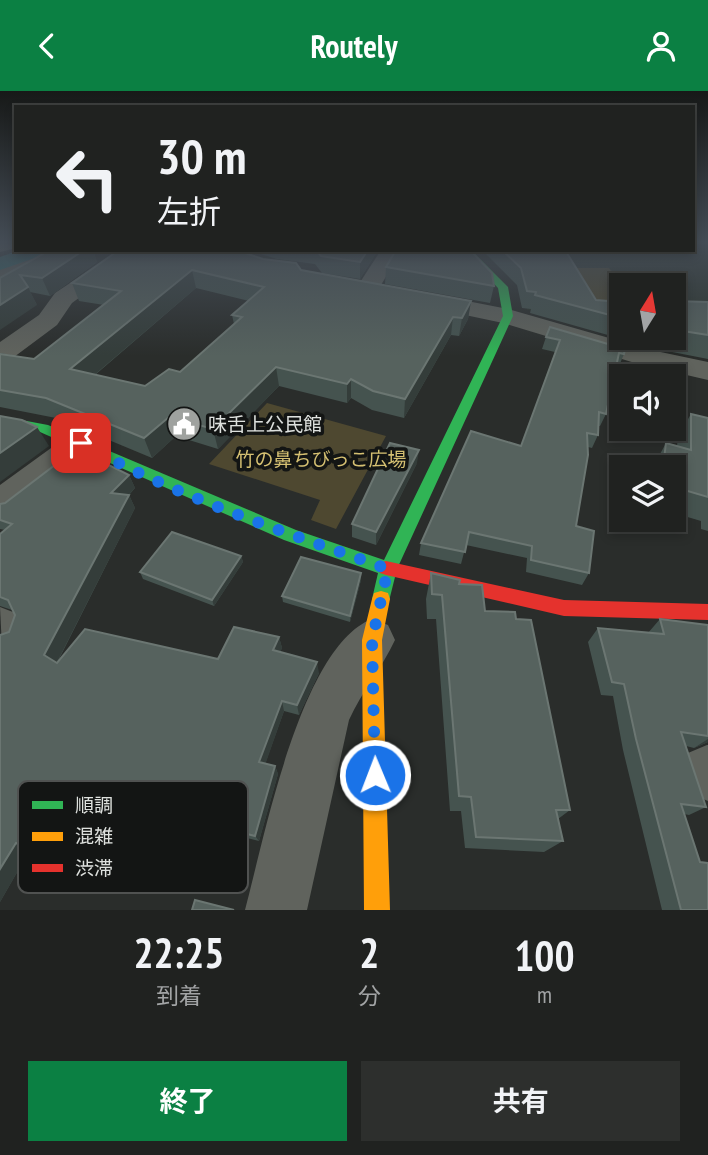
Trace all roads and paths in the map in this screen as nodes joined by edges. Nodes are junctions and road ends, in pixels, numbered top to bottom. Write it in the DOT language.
graph roads {
  1 [pos="90,280"];
  2 [pos="363,280"];
  3 [pos="496,280"];
  4 [pos="508,316"];
  5 [pos="0,354"];
  6 [pos="708,371"];
  7 [pos="0,420"];
  8 [pos="81,443"];
  9 [pos="0,504"];
  10 [pos="388,569"];
  11 [pos="708,612"];
  12 [pos="372,640"];
  13 [pos="276,910"];
  14 [pos="377,910"];
  1 -- 5 [label="street"];
  2 -- 4 [label="street"];
  3 -- 4 [label="street"];
  4 -- 6 [label="street"];
  4 -- 10 [label="street"];
  7 -- 8 [label="street"];
  8 -- 9 [label="street"];
  8 -- 10 [label="street"];
  10 -- 11 [label="street"];
  10 -- 12 [label="street"];
  12 -- 13 [label="street"];
  12 -- 14 [label="street"];
}
